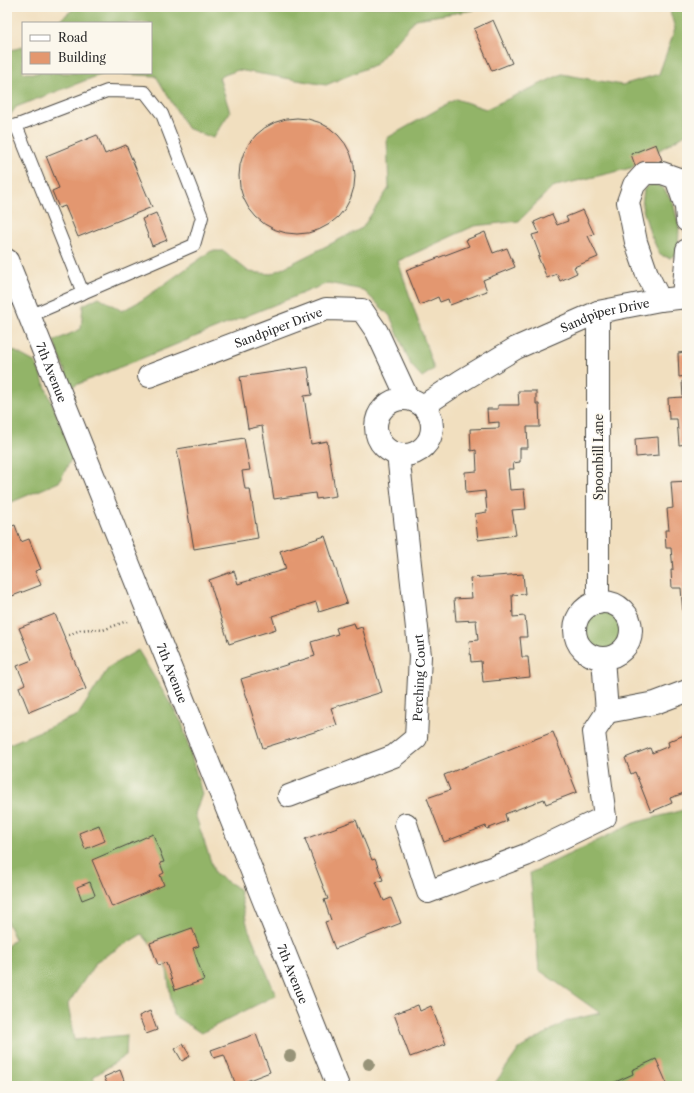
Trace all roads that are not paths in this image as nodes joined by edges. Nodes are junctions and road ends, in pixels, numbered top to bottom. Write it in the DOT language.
graph roads {
  1 [pos="11,127"];
  2 [pos="687,221"];
  3 [pos="687,250"];
  4 [pos="7,260"];
  5 [pos="83,293"];
  6 [pos="685,297"];
  7 [pos="660,300"];
  8 [pos="598,312"];
  9 [pos="29,316"];
  10 [pos="149,376"];
  11 [pos="416,403"];
  12 [pos="398,454"];
  13 [pos="598,603"];
  14 [pos="603,658"];
  15 [pos="687,691"];
  16 [pos="607,712"];
  17 [pos="289,796"];
  18 [pos="406,824"];
  19 [pos="338,1086"];
  1 -- 5 [label="lane"];
  1 -- 5 [label="lane"];
  2 -- 7 [label="street"];
  3 -- 6 [label="street"];
  4 -- 9 [label="street, 7th Avenue"];
  5 -- 9 [label="lane"];
  6 -- 7 [label="street, Sandpiper Drive"];
  7 -- 8 [label="street, Sandpiper Drive"];
  8 -- 11 [label="street, Sandpiper Drive"];
  8 -- 13 [label="street, Spoonbill Lane"];
  9 -- 19 [label="street, 7th Avenue"];
  10 -- 11 [label="street, Sandpiper Drive"];
  11 -- 12 [label="street, Sandpiper Drive"];
  11 -- 12 [label="street, Sandpiper Drive"];
  12 -- 17 [label="street, Perching Court"];
  13 -- 14 [label="street"];
  13 -- 14 [label="street"];
  14 -- 16 [label="street"];
  15 -- 16 [label="street"];
  16 -- 18 [label="street"];
}
